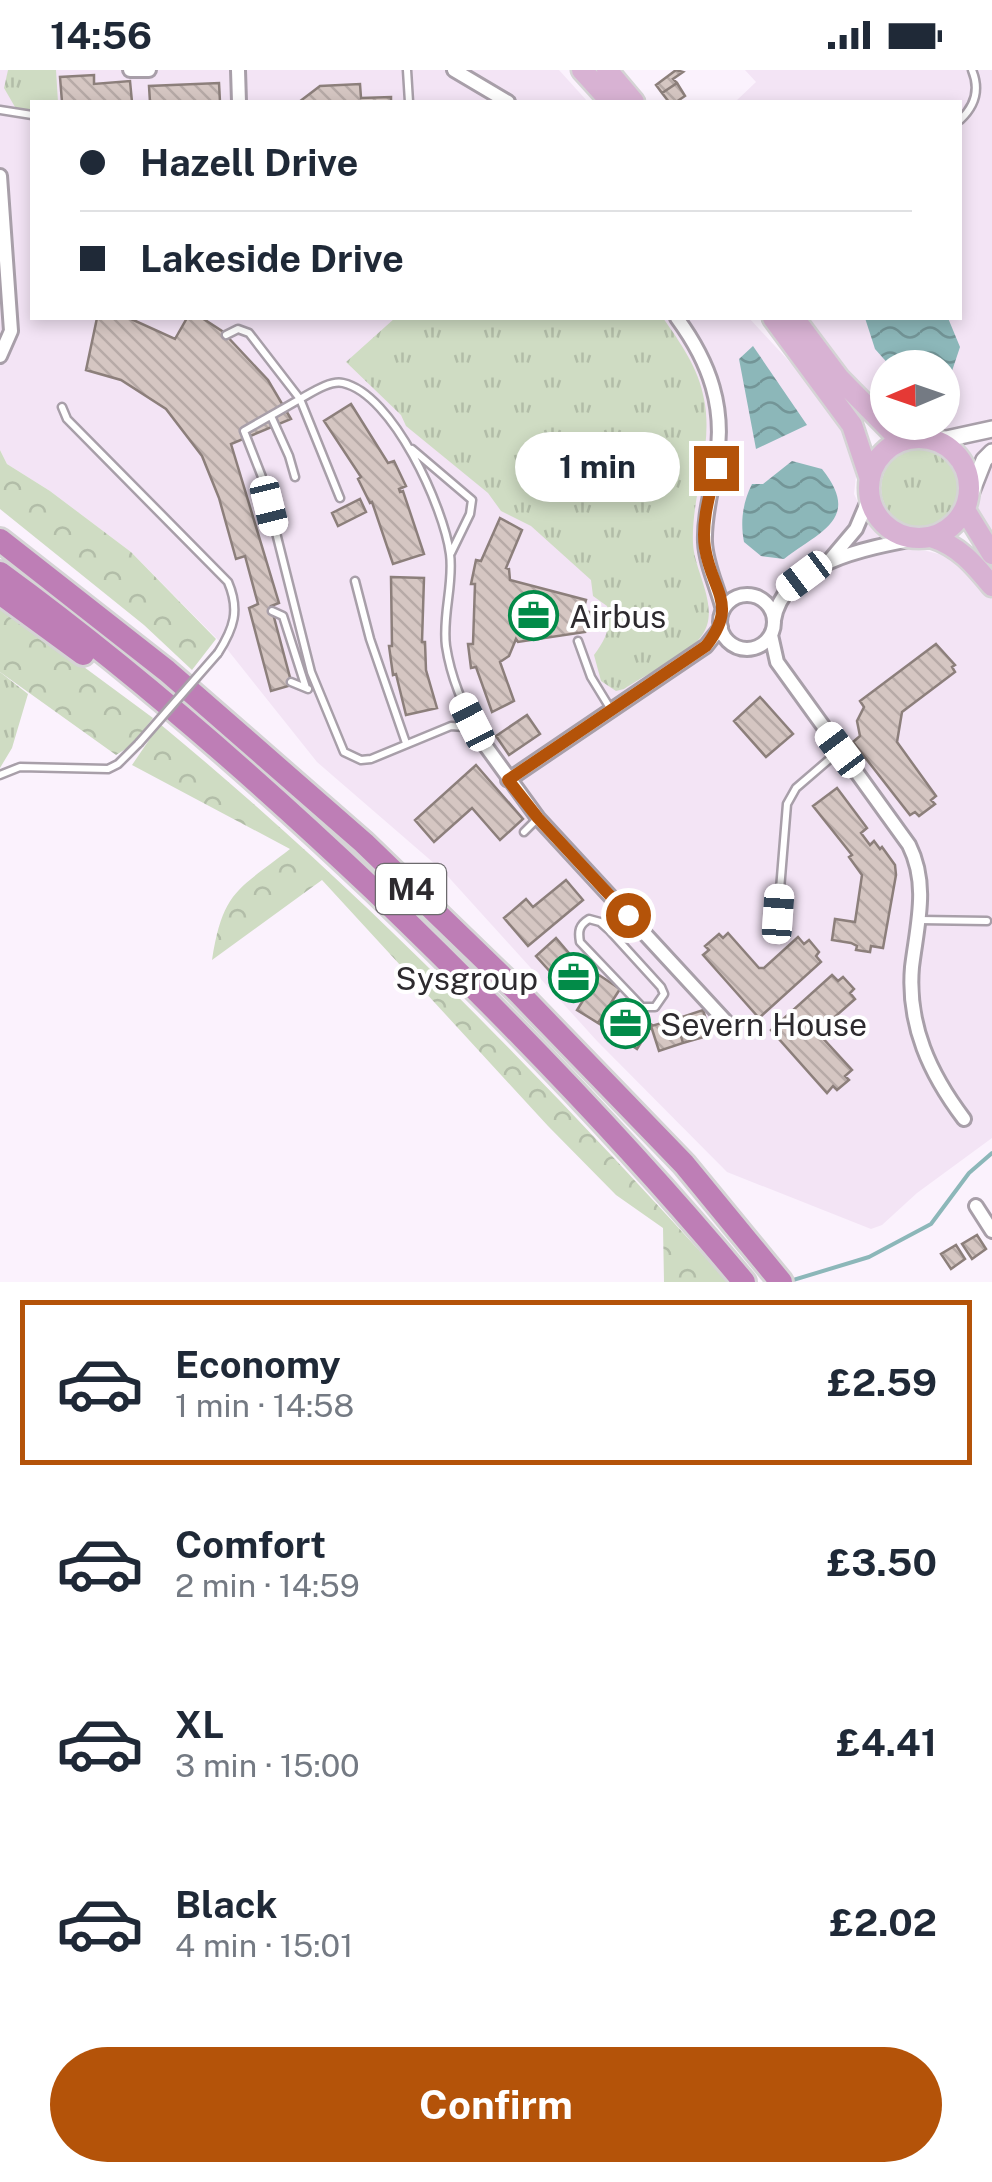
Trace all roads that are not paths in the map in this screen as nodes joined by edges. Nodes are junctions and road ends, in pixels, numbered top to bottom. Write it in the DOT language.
graph roads {
  1 [pos="130,70"];
  2 [pos="149,70"];
  3 [pos="238,70"];
  4 [pos="407,70"];
  5 [pos="454,70"];
  6 [pos="582,70"];
  7 [pos="607,70"];
  8 [pos="972,70"];
  9 [pos="239,100"];
  10 [pos="410,100"];
  11 [pos="505,100"];
  12 [pos="609,100"];
  13 [pos="632,100"];
  14 [pos="0,110"];
  15 [pos="30,115"];
  16 [pos="962,117"];
  17 [pos="0,176"];
  18 [pos="1,210"];
  19 [pos="5,305"];
  20 [pos="679,320"];
  21 [pos="775,320"];
  22 [pos="796,320"];
  23 [pos="226,335"];
  24 [pos="0,356"];
  25 [pos="300,399"];
  26 [pos="62,407"];
  27 [pos="271,416"];
  28 [pos="992,429"];
  29 [pos="960,435"];
  30 [pos="906,440"];
  31 [pos="937,440"];
  32 [pos="901,441"];
  33 [pos="409,447"];
  34 [pos="992,452"];
  35 [pos="295,477"];
  36 [pos="870,487"];
  37 [pos="340,498"];
  38 [pos="967,504"];
  39 [pos="0,521"];
  40 [pos="926,538"];
  41 [pos="0,540"];
  42 [pos="450,554"];
  43 [pos="992,554"];
  44 [pos="827,562"];
  45 [pos="712,572"];
  46 [pos="0,573"];
  47 [pos="355,581"];
  48 [pos="992,586"];
  49 [pos="786,591"];
  50 [pos="0,594"];
  51 [pos="739,596"];
  52 [pos="761,598"];
  53 [pos="723,610"];
  54 [pos="272,611"];
  55 [pos="721,626"];
  56 [pos="773,628"];
  57 [pos="578,641"];
  58 [pos="706,646"];
  59 [pos="738,647"];
  60 [pos="755,648"];
  61 [pos="777,662"];
  62 [pos="291,682"];
  63 [pos="306,688"];
  64 [pos="318,693"];
  65 [pos="610,709"];
  66 [pos="478,734"];
  67 [pos="406,744"];
  68 [pos="840,750"];
  69 [pos="0,776"];
  70 [pos="508,780"];
  71 [pos="258,784"];
  72 [pos="318,801"];
  73 [pos="538,818"];
  74 [pos="524,832"];
  75 [pos="778,914"];
  76 [pos="628,915"];
  77 [pos="919,920"];
  78 [pos="987,922"];
  79 [pos="610,931"];
  80 [pos="730,1025"];
  81 [pos="964,1119"];
  82 [pos="976,1206"];
  83 [pos="992,1231"];
  84 [pos="744,1282"];
  85 [pos="781,1282"];
  1 -- 2 [label="street"];
  3 -- 9 [label="street"];
  4 -- 10 [label="lane"];
  5 -- 11 [label="street"];
  6 -- 12 [label="main road"];
  7 -- 13 [label="main road"];
  8 -- 16 [label="lane"];
  14 -- 15 [label="lane"];
  17 -- 18 [label="street"];
  18 -- 19 [label="street"];
  19 -- 24 [label="street"];
  20 -- 45 [label="street"];
  21 -- 36 [label="main road"];
  22 -- 32 [label="main road"];
  23 -- 25 [label="lane"];
  25 -- 27 [label="lane"];
  25 -- 33 [label="lane"];
  25 -- 37 [label="lane"];
  26 -- 69 [label="lane, bridge"];
  27 -- 35 [label="lane"];
  27 -- 64 [label="lane"];
  28 -- 29 [label="street"];
  30 -- 32 [label="main road"];
  31 -- 38 [label="main road"];
  32 -- 36 [label="main road"];
  33 -- 42 [label="lane"];
  33 -- 42 [label="lane"];
  34 -- 38 [label="street"];
  36 -- 40 [label="main road"];
  36 -- 44 [label="street"];
  38 -- 40 [label="main road"];
  38 -- 43 [label="main road"];
  39 -- 72 [label="highway, M4"];
  40 -- 44 [label="street"];
  40 -- 48 [label="main road"];
  41 -- 72 [label="highway, M4"];
  42 -- 66 [label="lane"];
  44 -- 49 [label="street"];
  45 -- 51 [label="street"];
  45 -- 53 [label="street"];
  46 -- 71 [label="highway, M4"];
  47 -- 67 [label="lane"];
  49 -- 52 [label="street"];
  49 -- 56 [label="street"];
  50 -- 71 [label="highway, M4"];
  51 -- 52 [label="street"];
  51 -- 53 [label="street"];
  52 -- 56 [label="street"];
  53 -- 55 [label="street"];
  54 -- 63 [label="lane"];
  55 -- 58 [label="street"];
  55 -- 59 [label="street"];
  56 -- 60 [label="street"];
  56 -- 61 [label="street"];
  57 -- 65 [label="lane"];
  58 -- 59 [label="street"];
  58 -- 65 [label="street"];
  59 -- 60 [label="street"];
  60 -- 61 [label="street"];
  61 -- 68 [label="street"];
  62 -- 63 [label="lane"];
  63 -- 64 [label="lane"];
  64 -- 67 [label="lane"];
  65 -- 70 [label="street"];
  66 -- 67 [label="lane"];
  66 -- 70 [label="street"];
  68 -- 75 [label="lane"];
  68 -- 77 [label="street"];
  70 -- 73 [label="street"];
  71 -- 84 [label="highway, M4"];
  72 -- 85 [label="highway, M4"];
  73 -- 74 [label="lane"];
  73 -- 76 [label="street"];
  76 -- 79 [label="lane"];
  76 -- 80 [label="street"];
  77 -- 78 [label="lane"];
  77 -- 81 [label="street"];
  79 -- 79 [label="lane"];
  82 -- 83 [label="street"];
}
